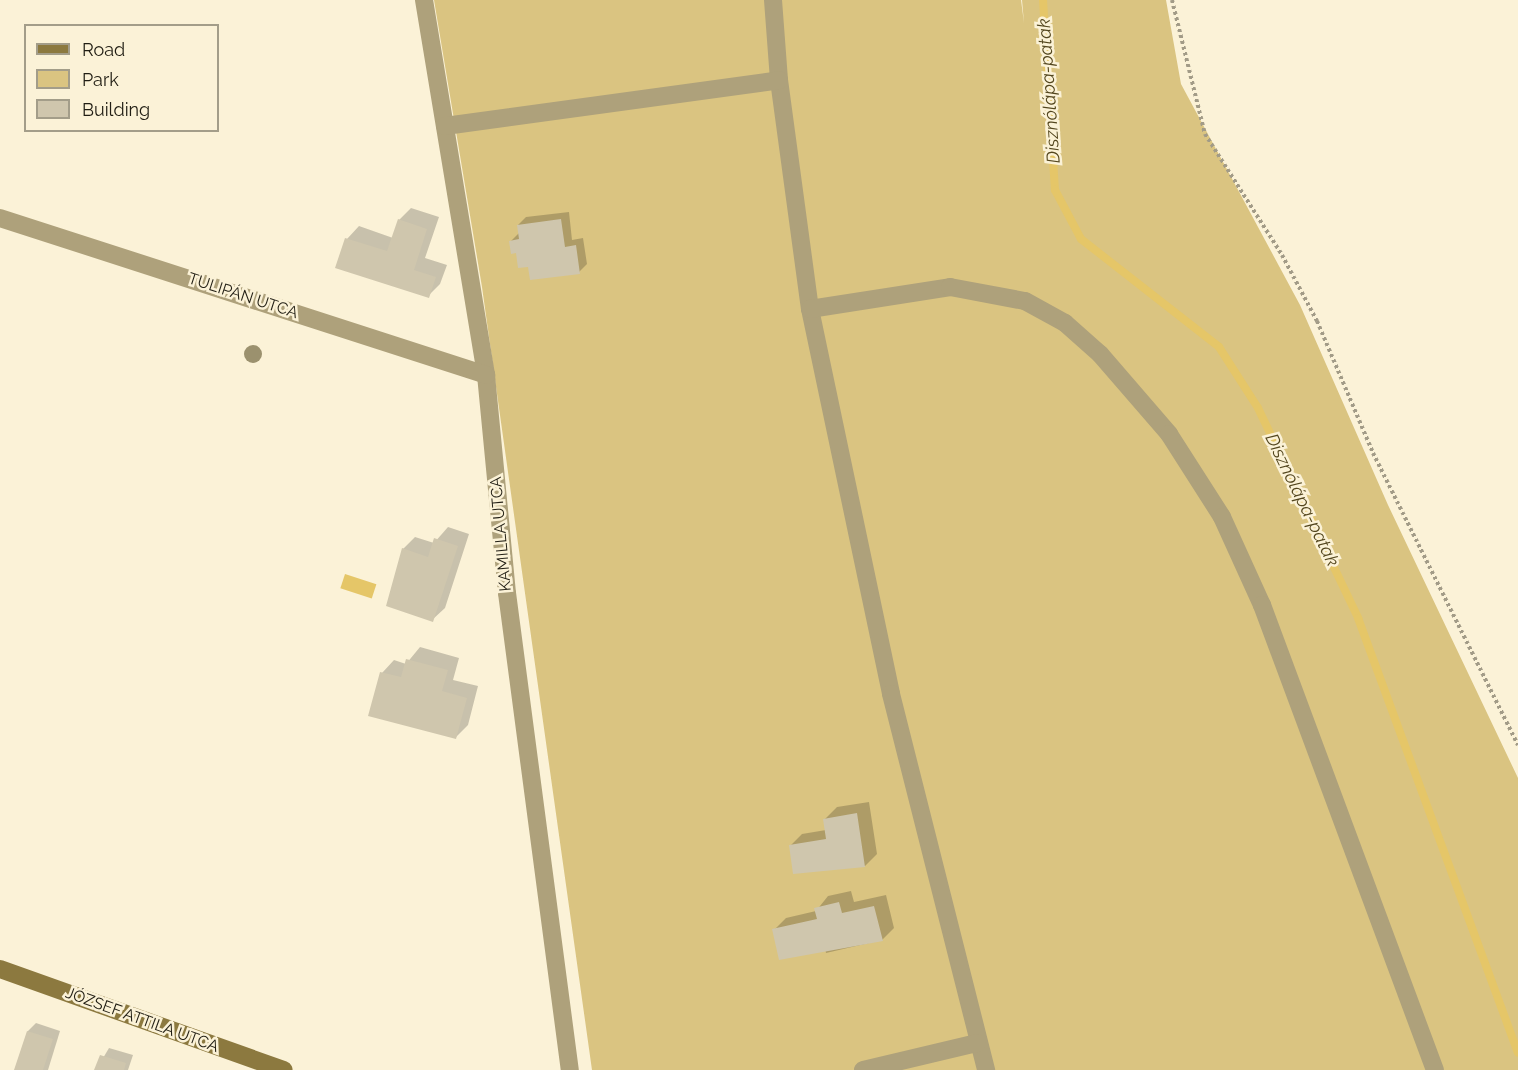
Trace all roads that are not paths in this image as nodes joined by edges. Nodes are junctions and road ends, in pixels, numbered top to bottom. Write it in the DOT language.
graph roads {
  1 [pos="424,0"];
  2 [pos="773,0"];
  3 [pos="779,80"];
  4 [pos="445,126"];
  5 [pos="0,218"];
  6 [pos="810,309"];
  7 [pos="486,375"];
  8 [pos="0,969"];
  9 [pos="977,1043"];
  10 [pos="284,1070"];
  11 [pos="570,1070"];
  12 [pos="863,1070"];
  13 [pos="986,1070"];
  14 [pos="1435,1070"];
  1 -- 4 [label="street, KAMILLA UTCA"];
  2 -- 3 [label="street"];
  3 -- 4 [label="street"];
  3 -- 6 [label="street"];
  4 -- 7 [label="street, KAMILLA UTCA"];
  5 -- 7 [label="street, TULIPÁN UTCA"];
  6 -- 9 [label="street"];
  6 -- 14 [label="street"];
  7 -- 11 [label="street, KAMILLA UTCA"];
  8 -- 10 [label="street, JÓZSEF ATTILA UTCA"];
  9 -- 12 [label="street"];
  9 -- 13 [label="street"];
}
